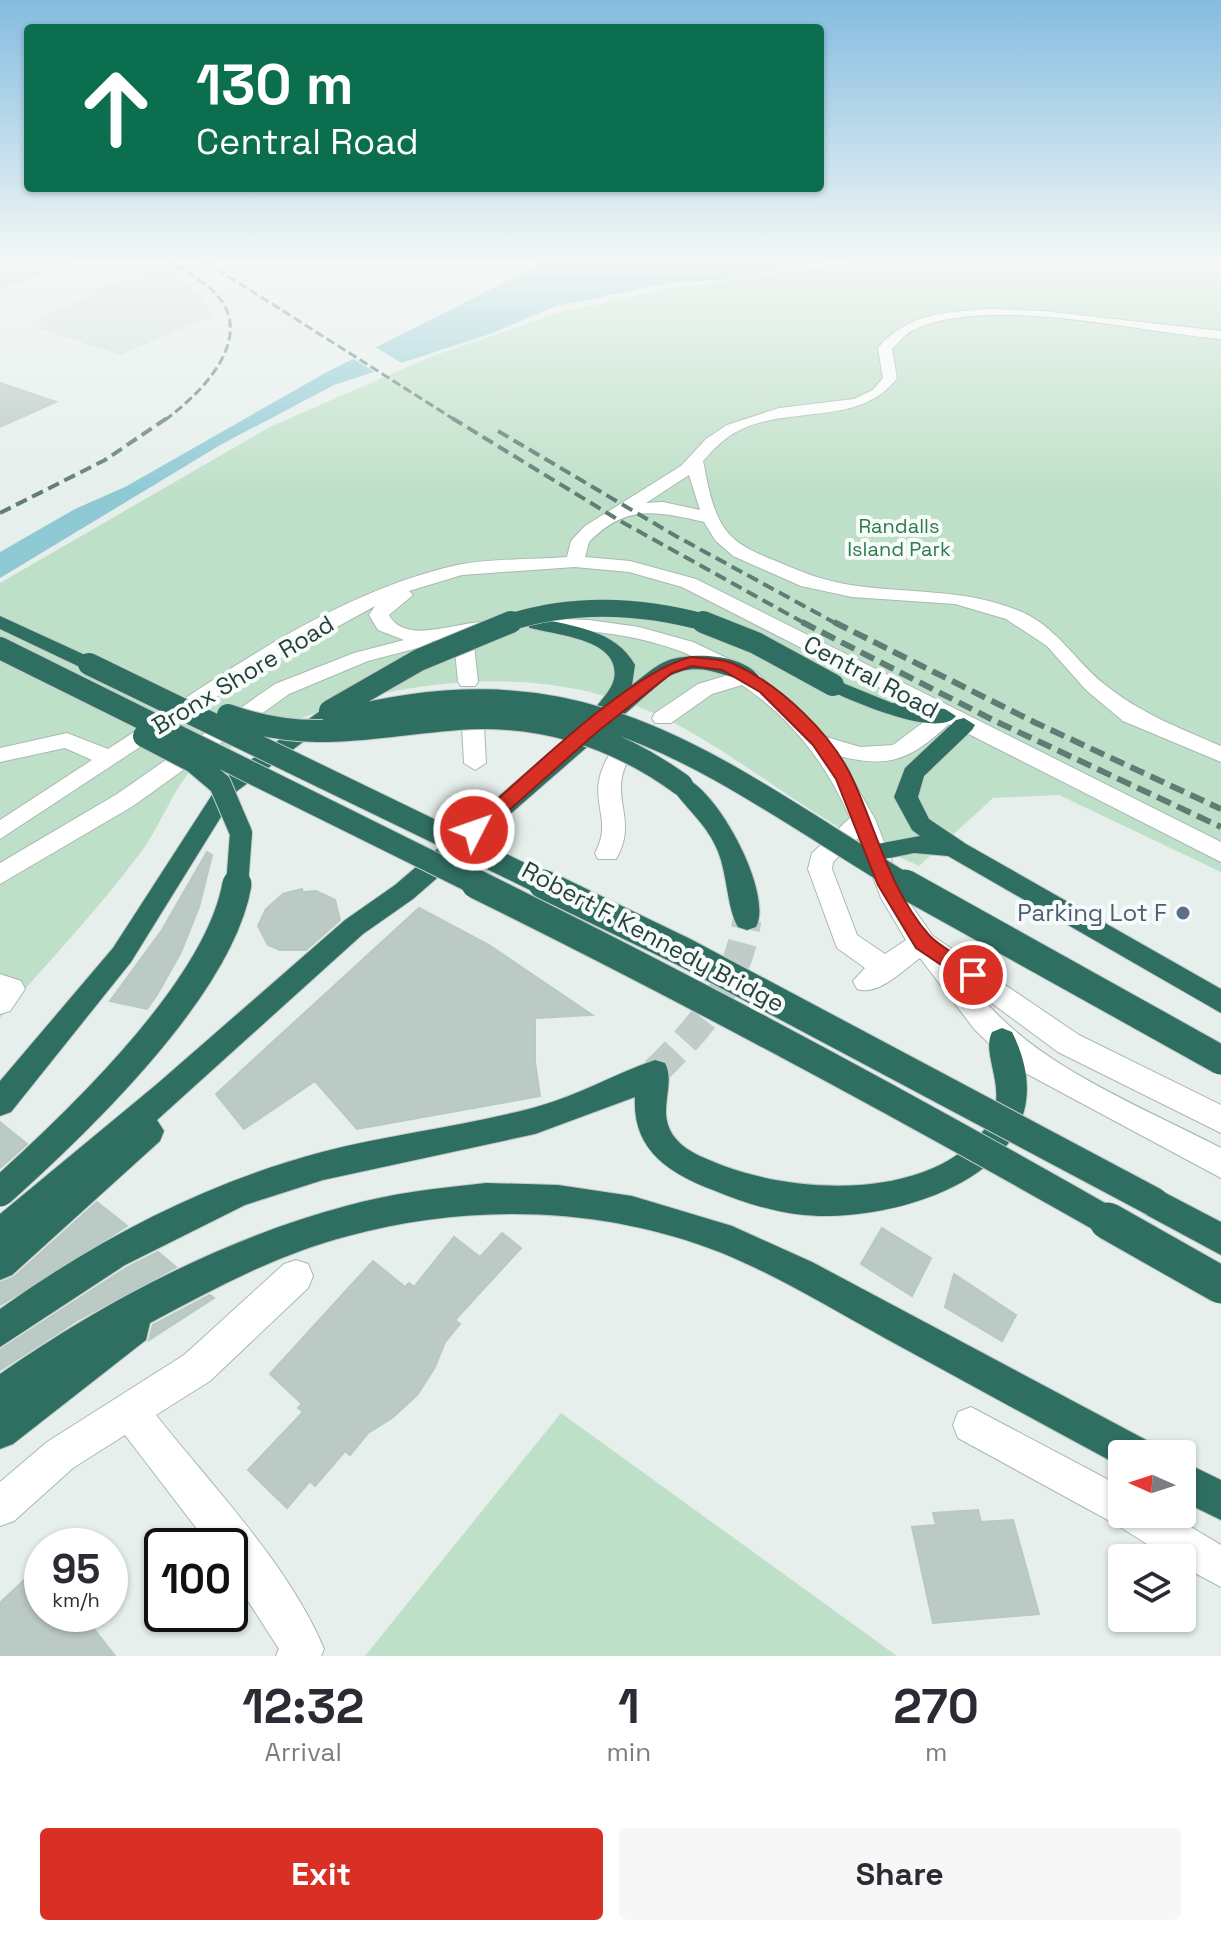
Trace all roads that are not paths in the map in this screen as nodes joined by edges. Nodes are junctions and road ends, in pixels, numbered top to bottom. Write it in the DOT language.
graph roads {
  1 [pos="892,339"];
  2 [pos="696,462"];
  3 [pos="620,509"];
  4 [pos="711,518"];
  5 [pos="575,562"];
  6 [pos="506,566"];
  7 [pos="0,622"];
  8 [pos="537,624"];
  9 [pos="463,631"];
  10 [pos="0,648"];
  11 [pos="89,664"];
  12 [pos="0,665"];
  13 [pos="241,672"];
  14 [pos="749,676"];
  15 [pos="468,682"];
  16 [pos="282,689"];
  17 [pos="334,716"];
  18 [pos="663,718"];
  19 [pos="955,721"];
  20 [pos="473,727"];
  21 [pos="592,728"];
  22 [pos="819,742"];
  23 [pos="0,755"];
  24 [pos="1221,755"];
  25 [pos="619,757"];
  26 [pos="110,759"];
  27 [pos="475,763"];
  28 [pos="863,819"];
  29 [pos="0,831"];
  30 [pos="957,850"];
  31 [pos="875,852"];
  32 [pos="607,853"];
  33 [pos="1221,853"];
  34 [pos="0,875"];
  35 [pos="747,920"];
  36 [pos="923,942"];
  37 [pos="0,985"];
  38 [pos="1221,1002"];
  39 [pos="0,1003"];
  40 [pos="1002,1040"];
  41 [pos="1221,1060"];
  42 [pos="174,1098"];
  43 [pos="0,1103"];
  44 [pos="1221,1120"];
  45 [pos="1221,1164"];
  46 [pos="0,1192"];
  47 [pos="0,1235"];
  48 [pos="1221,1239"];
  49 [pos="0,1264"];
  50 [pos="208,1272"];
  51 [pos="296,1276"];
  52 [pos="1221,1285"];
  53 [pos="0,1330"];
  54 [pos="0,1396"];
  55 [pos="130,1411"];
  56 [pos="971,1425"];
  57 [pos="0,1431"];
  58 [pos="1109,1440"];
  59 [pos="1196,1488"];
  60 [pos="1108,1500"];
  61 [pos="1221,1501"];
  62 [pos="0,1507"];
  63 [pos="1156,1528"];
  64 [pos="1221,1567"];
  65 [pos="300,1652"];
  1 -- 2 [label="street"];
  2 -- 3 [label="street"];
  2 -- 4 [label="street"];
  3 -- 4 [label="street"];
  3 -- 5 [label="street"];
  4 -- 24 [label="street"];
  5 -- 6 [label="street, Central Road"];
  5 -- 19 [label="street, Central Road"];
  6 -- 9 [label="street"];
  6 -- 13 [label="street, Bronx Shore Road"];
  7 -- 11 [label="highway, Robert F. Kennedy Bridge"];
  8 -- 9 [label="street"];
  8 -- 14 [label="street"];
  8 -- 21 [label="highway"];
  9 -- 15 [label="street"];
  9 -- 16 [label="street, Bronx Shore Road"];
  10 -- 52 [label="highway, Robert F. Kennedy Bridge, bridge"];
  11 -- 35 [label="highway, bridge"];
  11 -- 48 [label="highway, Robert F. Kennedy Bridge, bridge"];
  12 -- 46 [label="highway, bridge"];
  13 -- 16 [label="street"];
  13 -- 26 [label="street, Bronx Shore Road"];
  14 -- 18 [label="street"];
  14 -- 21 [label="highway"];
  14 -- 22 [label="street"];
  16 -- 34 [label="street, Bronx Shore Road"];
  17 -- 19 [label="highway, bridge"];
  17 -- 41 [label="highway, bridge"];
  17 -- 43 [label="highway"];
  19 -- 22 [label="street"];
  19 -- 30 [label="highway"];
  19 -- 33 [label="street, Central Road"];
  20 -- 27 [label="street"];
  21 -- 42 [label="highway"];
  22 -- 28 [label="street"];
  23 -- 26 [label="street"];
  25 -- 32 [label="street"];
  26 -- 29 [label="street, Bronx Shore Road"];
  28 -- 31 [label="street"];
  28 -- 36 [label="street"];
  30 -- 31 [label="highway"];
  30 -- 38 [label="highway"];
  31 -- 36 [label="street"];
  36 -- 40 [label="street"];
  36 -- 44 [label="street"];
  37 -- 39 [label="street"];
  40 -- 45 [label="street"];
  40 -- 53 [label="highway"];
  42 -- 47 [label="highway"];
  42 -- 49 [label="highway"];
  50 -- 54 [label="highway"];
  50 -- 57 [label="highway"];
  50 -- 58 [label="highway"];
  51 -- 55 [label="street"];
  55 -- 62 [label="street"];
  55 -- 65 [label="street"];
  56 -- 60 [label="street"];
  59 -- 61 [label="highway"];
  63 -- 64 [label="street"];
}
